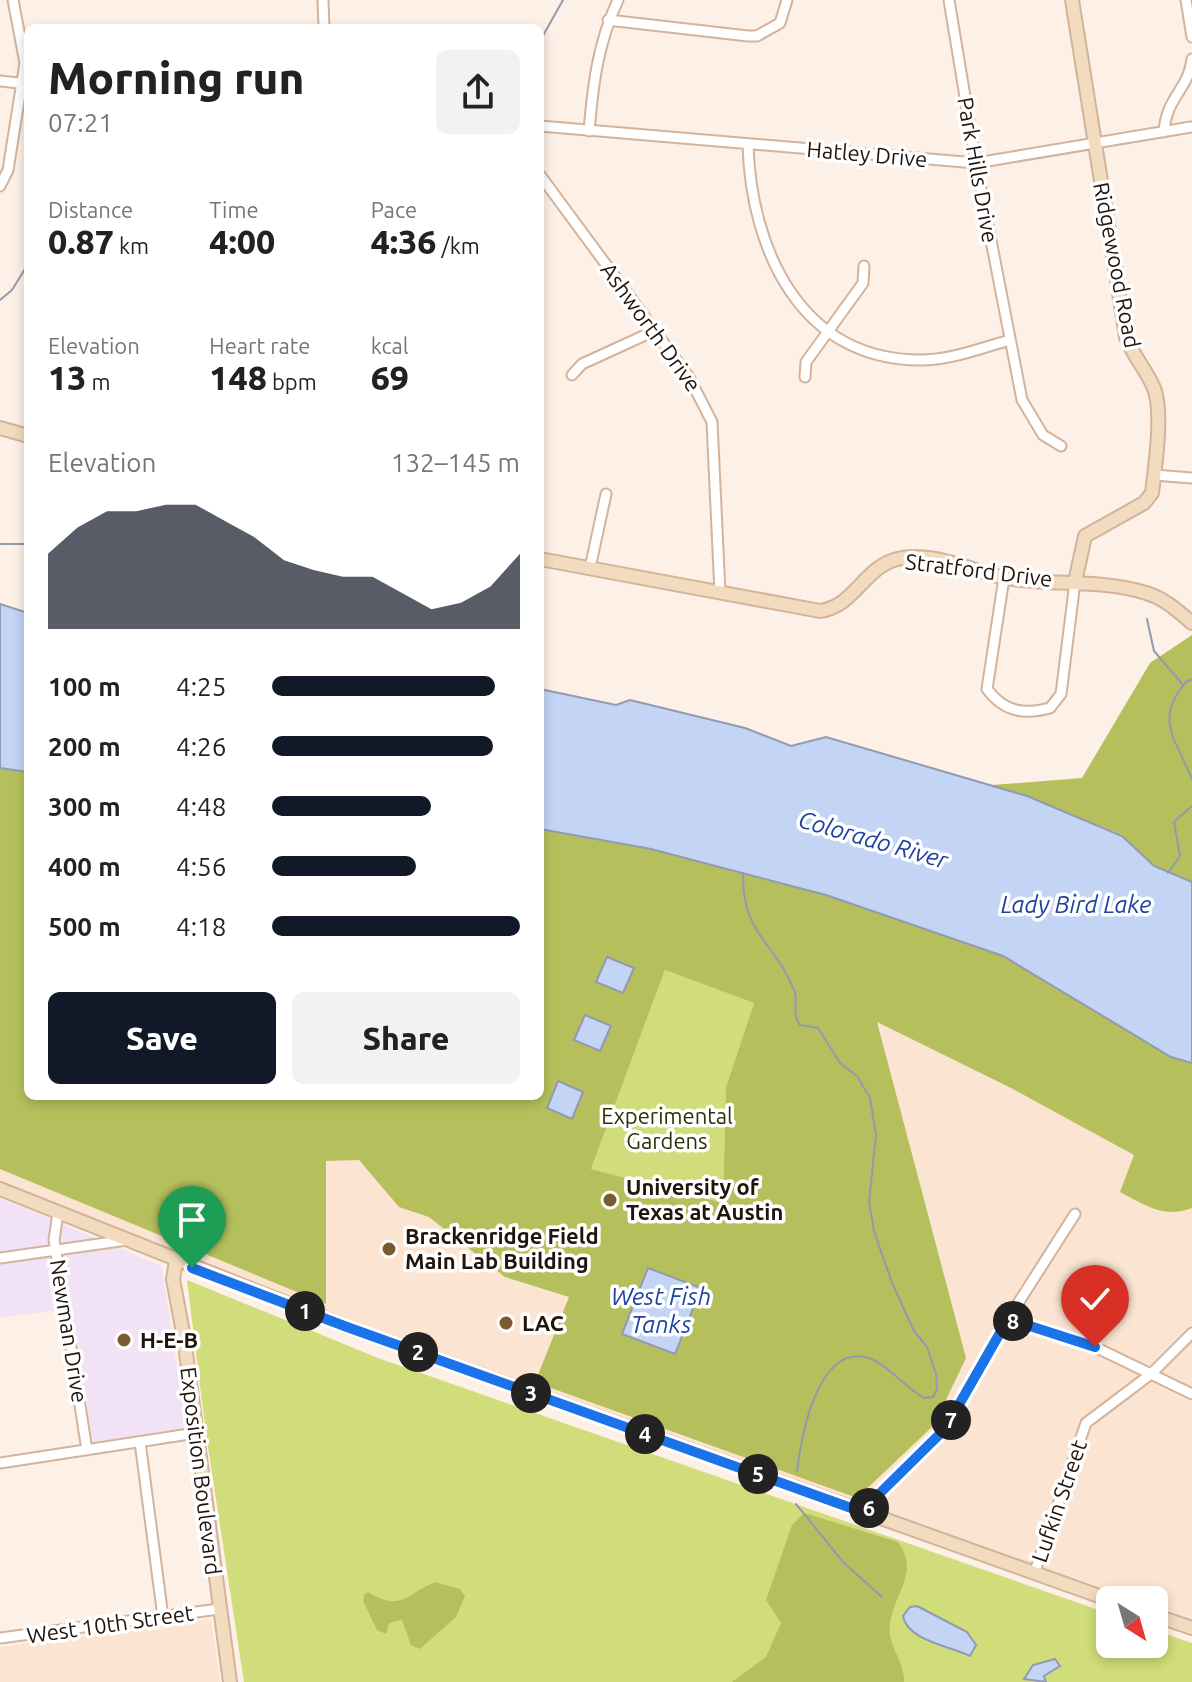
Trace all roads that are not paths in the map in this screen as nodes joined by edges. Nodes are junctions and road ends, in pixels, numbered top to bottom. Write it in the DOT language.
graph roads {
  1 [pos="13,0"];
  2 [pos="323,0"];
  3 [pos="618,0"];
  4 [pos="787,0"];
  5 [pos="949,0"];
  6 [pos="1072,0"];
  7 [pos="1186,0"];
  8 [pos="608,20"];
  9 [pos="324,24"];
  10 [pos="1192,37"];
  11 [pos="24,58"];
  12 [pos="1192,59"];
  13 [pos="0,81"];
  14 [pos="24,84"];
  15 [pos="544,126"];
  16 [pos="1191,127"];
  17 [pos="589,131"];
  18 [pos="1164,132"];
  19 [pos="748,145"];
  20 [pos="1095,146"];
  21 [pos="976,163"];
  22 [pos="544,180"];
  23 [pos="0,186"];
  24 [pos="864,266"];
  25 [pos="654,331"];
  26 [pos="829,331"];
  27 [pos="1010,340"];
  28 [pos="572,375"];
  29 [pos="805,377"];
  30 [pos="0,428"];
  31 [pos="24,435"];
  32 [pos="1061,446"];
  33 [pos="1154,475"];
  34 [pos="1192,478"];
  35 [pos="606,494"];
  36 [pos="544,560"];
  37 [pos="590,568"];
  38 [pos="1004,578"];
  39 [pos="1075,582"];
  40 [pos="720,593"];
  41 [pos="1192,623"];
  42 [pos="0,1189"];
  43 [pos="58,1213"];
  44 [pos="1075,1214"];
  45 [pos="127,1240"];
  46 [pos="57,1249"];
  47 [pos="0,1258"];
  48 [pos="176,1261"];
  49 [pos="1008,1319"];
  50 [pos="1192,1333"];
  51 [pos="1151,1374"];
  52 [pos="1192,1394"];
  53 [pos="196,1433"];
  54 [pos="140,1442"];
  55 [pos="87,1450"];
  56 [pos="0,1463"];
  57 [pos="865,1513"];
  58 [pos="1034,1574"];
  59 [pos="1096,1595"];
  60 [pos="219,1609"];
  61 [pos="163,1617"];
  62 [pos="1168,1620"];
  63 [pos="1192,1628"];
  64 [pos="0,1631"];
  65 [pos="0,1638"];
  66 [pos="230,1682"];
  1 -- 11 [label="street"];
  2 -- 9 [label="street"];
  3 -- 8 [label="street"];
  4 -- 8 [label="street"];
  5 -- 21 [label="street, Park Hills Drive"];
  6 -- 20 [label="street, Ridgewood Road"];
  7 -- 10 [label="street"];
  8 -- 17 [label="street"];
  12 -- 18 [label="street"];
  13 -- 14 [label="street"];
  14 -- 23 [label="street"];
  15 -- 17 [label="street, Hatley Drive"];
  16 -- 18 [label="street, Hatley Drive"];
  17 -- 19 [label="street, Hatley Drive"];
  18 -- 20 [label="street, Hatley Drive"];
  19 -- 21 [label="street, Hatley Drive"];
  19 -- 26 [label="street"];
  20 -- 21 [label="street, Hatley Drive"];
  20 -- 33 [label="street, Ridgewood Road"];
  21 -- 27 [label="street, Park Hills Drive"];
  22 -- 25 [label="street, Ashworth Drive"];
  24 -- 26 [label="street"];
  25 -- 28 [label="street"];
  25 -- 40 [label="street, Ashworth Drive"];
  26 -- 27 [label="street"];
  26 -- 29 [label="street"];
  27 -- 32 [label="street, Park Hills Drive"];
  30 -- 31 [label="street"];
  33 -- 34 [label="street"];
  33 -- 39 [label="street, Ridgewood Road"];
  35 -- 37 [label="street"];
  36 -- 37 [label="street, Stratford Drive"];
  37 -- 40 [label="street, Stratford Drive"];
  38 -- 39 [label="street, Stratford Drive"];
  38 -- 39 [label="street"];
  38 -- 40 [label="street, Stratford Drive"];
  39 -- 41 [label="street, Stratford Drive"];
  42 -- 43 [label="street"];
  43 -- 45 [label="street"];
  43 -- 46 [label="street, Newman Drive"];
  44 -- 49 [label="street"];
  45 -- 46 [label="street"];
  45 -- 48 [label="street"];
  46 -- 47 [label="street"];
  46 -- 55 [label="street, Newman Drive"];
  48 -- 53 [label="street, Exposition Boulevard"];
  48 -- 57 [label="street"];
  49 -- 51 [label="street"];
  49 -- 57 [label="street"];
  50 -- 51 [label="street, Lufkin Street"];
  51 -- 52 [label="street"];
  51 -- 58 [label="street, Lufkin Street"];
  53 -- 54 [label="street"];
  53 -- 60 [label="street, Exposition Boulevard"];
  54 -- 55 [label="street"];
  54 -- 61 [label="street"];
  55 -- 56 [label="street"];
  57 -- 58 [label="street"];
  58 -- 59 [label="street"];
  60 -- 61 [label="street, West 10th Street"];
  60 -- 66 [label="street, Exposition Boulevard"];
  61 -- 65 [label="street, West 10th Street"];
  62 -- 63 [label="street"];
  64 -- 65 [label="street"];
}
